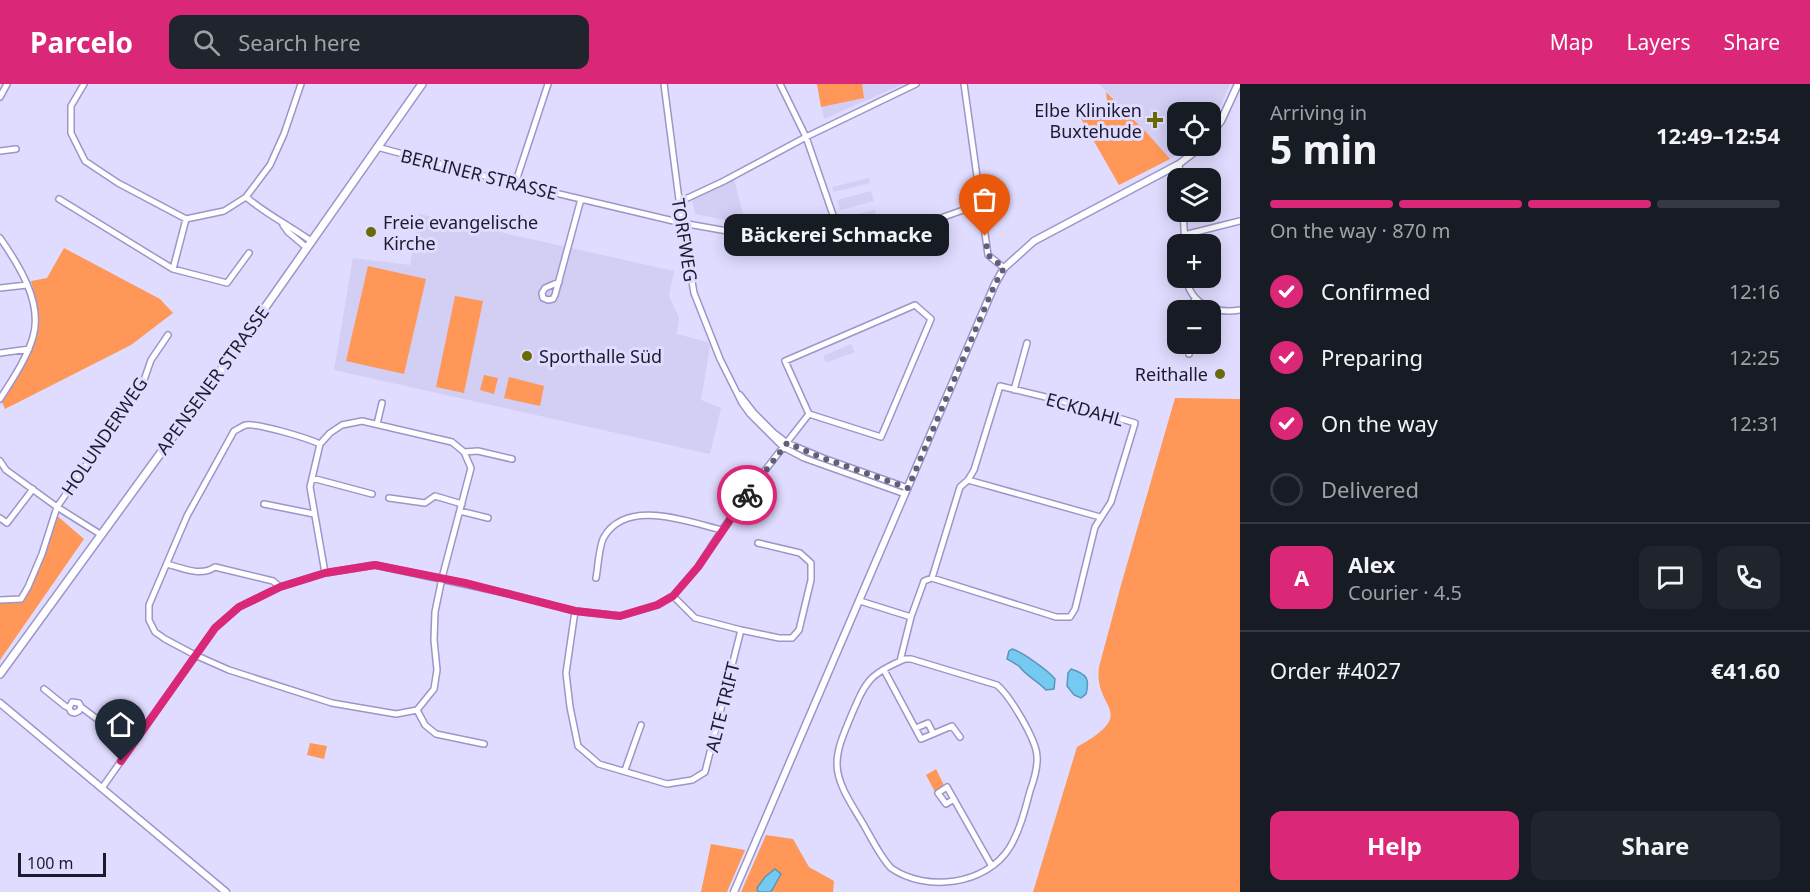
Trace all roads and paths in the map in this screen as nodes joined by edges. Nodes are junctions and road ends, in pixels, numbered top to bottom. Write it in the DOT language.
graph roads {
  1 [pos="7,84"];
  2 [pos="84,84"];
  3 [pos="301,84"];
  4 [pos="422,84"];
  5 [pos="548,84"];
  6 [pos="664,84"];
  7 [pos="780,84"];
  8 [pos="916,84"];
  9 [pos="964,84"];
  10 [pos="1238,84"];
  11 [pos="0,97"];
  12 [pos="1221,121"];
  13 [pos="806,137"];
  14 [pos="377,147"];
  15 [pos="16,149"];
  16 [pos="0,151"];
  17 [pos="1189,156"];
  18 [pos="1179,164"];
  19 [pos="1179,168"];
  20 [pos="515,184"];
  21 [pos="246,197"];
  22 [pos="59,199"];
  23 [pos="581,199"];
  24 [pos="679,202"];
  25 [pos="980,204"];
  26 [pos="186,219"];
  27 [pos="1240,221"];
  28 [pos="682,223"];
  29 [pos="1191,234"];
  30 [pos="0,238"];
  31 [pos="842,241"];
  32 [pos="309,245"];
  33 [pos="249,253"];
  34 [pos="1004,268"];
  35 [pos="173,269"];
  36 [pos="559,282"];
  37 [pos="27,285"];
  38 [pos="0,288"];
  39 [pos="1189,288"];
  40 [pos="1195,299"];
  41 [pos="1240,310"];
  42 [pos="168,335"];
  43 [pos="1027,343"];
  44 [pos="29,349"];
  45 [pos="0,352"];
  46 [pos="1014,390"];
  47 [pos="0,399"];
  48 [pos="382,404"];
  49 [pos="809,414"];
  50 [pos="377,424"];
  51 [pos="320,444"];
  52 [pos="785,445"];
  53 [pos="464,452"];
  54 [pos="512,459"];
  55 [pos="0,461"];
  56 [pos="312,478"];
  57 [pos="968,480"];
  58 [pos="33,489"];
  59 [pos="907,491"];
  60 [pos="372,494"];
  61 [pos="389,498"];
  62 [pos="264,504"];
  63 [pos="462,504"];
  64 [pos="57,507"];
  65 [pos="460,511"];
  66 [pos="314,514"];
  67 [pos="1100,517"];
  68 [pos="0,518"];
  69 [pos="488,518"];
  70 [pos="722,530"];
  71 [pos="100,534"];
  72 [pos="758,543"];
  73 [pos="167,564"];
  74 [pos="325,573"];
  75 [pos="442,578"];
  76 [pos="596,578"];
  77 [pos="932,578"];
  78 [pos="280,587"];
  79 [pos="673,596"];
  80 [pos="0,600"];
  81 [pos="860,601"];
  82 [pos="575,611"];
  83 [pos="911,617"];
  84 [pos="741,630"];
  85 [pos="195,656"];
  86 [pos="900,662"];
  87 [pos="884,670"];
  88 [pos="0,674"];
  89 [pos="44,689"];
  90 [pos="0,703"];
  91 [pos="417,710"];
  92 [pos="641,725"];
  93 [pos="916,728"];
  94 [pos="933,733"];
  95 [pos="960,736"];
  96 [pos="484,744"];
  97 [pos="132,745"];
  98 [pos="625,770"];
  99 [pos="102,788"];
  100 [pos="954,799"];
  101 [pos="992,866"];
  102 [pos="226,892"];
  103 [pos="734,892"];
  1 -- 11 [label="street"];
  2 -- 26 [label="street"];
  3 -- 21 [label="street"];
  4 -- 14 [label="main road, APENSENER STRASSE"];
  5 -- 20 [label="street"];
  6 -- 24 [label="street, TORFWEG"];
  7 -- 13 [label="street"];
  8 -- 13 [label="street"];
  9 -- 25 [label="street"];
  10 -- 12 [label="street"];
  13 -- 24 [label="street"];
  13 -- 31 [label="street"];
  14 -- 20 [label="street, BERLINER STRASSE"];
  14 -- 32 [label="main road, APENSENER STRASSE"];
  15 -- 16 [label="street"];
  17 -- 18 [label="street"];
  18 -- 19 [label="street"];
  18 -- 34 [label="street"];
  20 -- 23 [label="street, BERLINER STRASSE"];
  21 -- 26 [label="street"];
  21 -- 32 [label="street"];
  22 -- 35 [label="street"];
  23 -- 28 [label="street, BERLINER STRASSE"];
  23 -- 36 [label="street, BERLINER STRASSE"];
  24 -- 28 [label="street, TORFWEG"];
  25 -- 31 [label="street, BERLINER STRASSE"];
  25 -- 34 [label="street"];
  26 -- 35 [label="street"];
  27 -- 29 [label="street"];
  28 -- 31 [label="street, BERLINER STRASSE"];
  28 -- 52 [label="street, TORFWEG"];
  30 -- 37 [label="street"];
  32 -- 71 [label="main road, APENSENER STRASSE"];
  33 -- 35 [label="street"];
  34 -- 59 [label="street"];
  37 -- 38 [label="street"];
  37 -- 44 [label="street"];
  39 -- 40 [label="street"];
  40 -- 41 [label="street"];
  42 -- 64 [label="street, HOLUNDERWEG"];
  43 -- 46 [label="street"];
  44 -- 45 [label="street"];
  44 -- 47 [label="street"];
  46 -- 57 [label="street"];
  46 -- 67 [label="street, ECKDAHL"];
  48 -- 50 [label="street"];
  49 -- 49 [label="street"];
  49 -- 52 [label="street"];
  50 -- 51 [label="street"];
  50 -- 53 [label="street"];
  51 -- 56 [label="street"];
  51 -- 73 [label="street"];
  52 -- 59 [label="street, TORFWEG"];
  52 -- 70 [label="street"];
  53 -- 54 [label="street"];
  53 -- 63 [label="street"];
  55 -- 58 [label="street"];
  56 -- 60 [label="street"];
  56 -- 66 [label="street"];
  57 -- 67 [label="street"];
  57 -- 77 [label="street"];
  58 -- 64 [label="street"];
  58 -- 68 [label="street"];
  59 -- 81 [label="street"];
  61 -- 63 [label="street"];
  62 -- 66 [label="street"];
  63 -- 65 [label="street"];
  64 -- 71 [label="street"];
  64 -- 80 [label="street, HOLUNDERWEG"];
  65 -- 69 [label="street"];
  65 -- 75 [label="street"];
  66 -- 74 [label="street"];
  67 -- 77 [label="street, ECKDAHL"];
  70 -- 76 [label="street"];
  70 -- 79 [label="street"];
  71 -- 88 [label="main road, APENSENER STRASSE"];
  72 -- 84 [label="street"];
  73 -- 78 [label="street"];
  73 -- 85 [label="street"];
  74 -- 75 [label="street"];
  74 -- 78 [label="street"];
  75 -- 82 [label="street"];
  75 -- 91 [label="street"];
  77 -- 83 [label="street"];
  78 -- 85 [label="street"];
  79 -- 82 [label="street"];
  79 -- 84 [label="street"];
  81 -- 83 [label="street"];
  81 -- 103 [label="street"];
  82 -- 98 [label="street, ALTE TRIFT"];
  83 -- 86 [label="street"];
  84 -- 98 [label="street, ALTE TRIFT"];
  85 -- 91 [label="street"];
  85 -- 97 [label="street"];
  86 -- 87 [label="street"];
  86 -- 101 [label="street"];
  87 -- 93 [label="street"];
  87 -- 101 [label="street"];
  89 -- 97 [label="street"];
  90 -- 99 [label="street"];
  91 -- 96 [label="street"];
  92 -- 98 [label="street"];
  93 -- 94 [label="street"];
  93 -- 94 [label="street"];
  94 -- 95 [label="street"];
  97 -- 99 [label="street"];
  99 -- 102 [label="street"];
  100 -- 100 [label="street"];
  100 -- 101 [label="street"];
}
